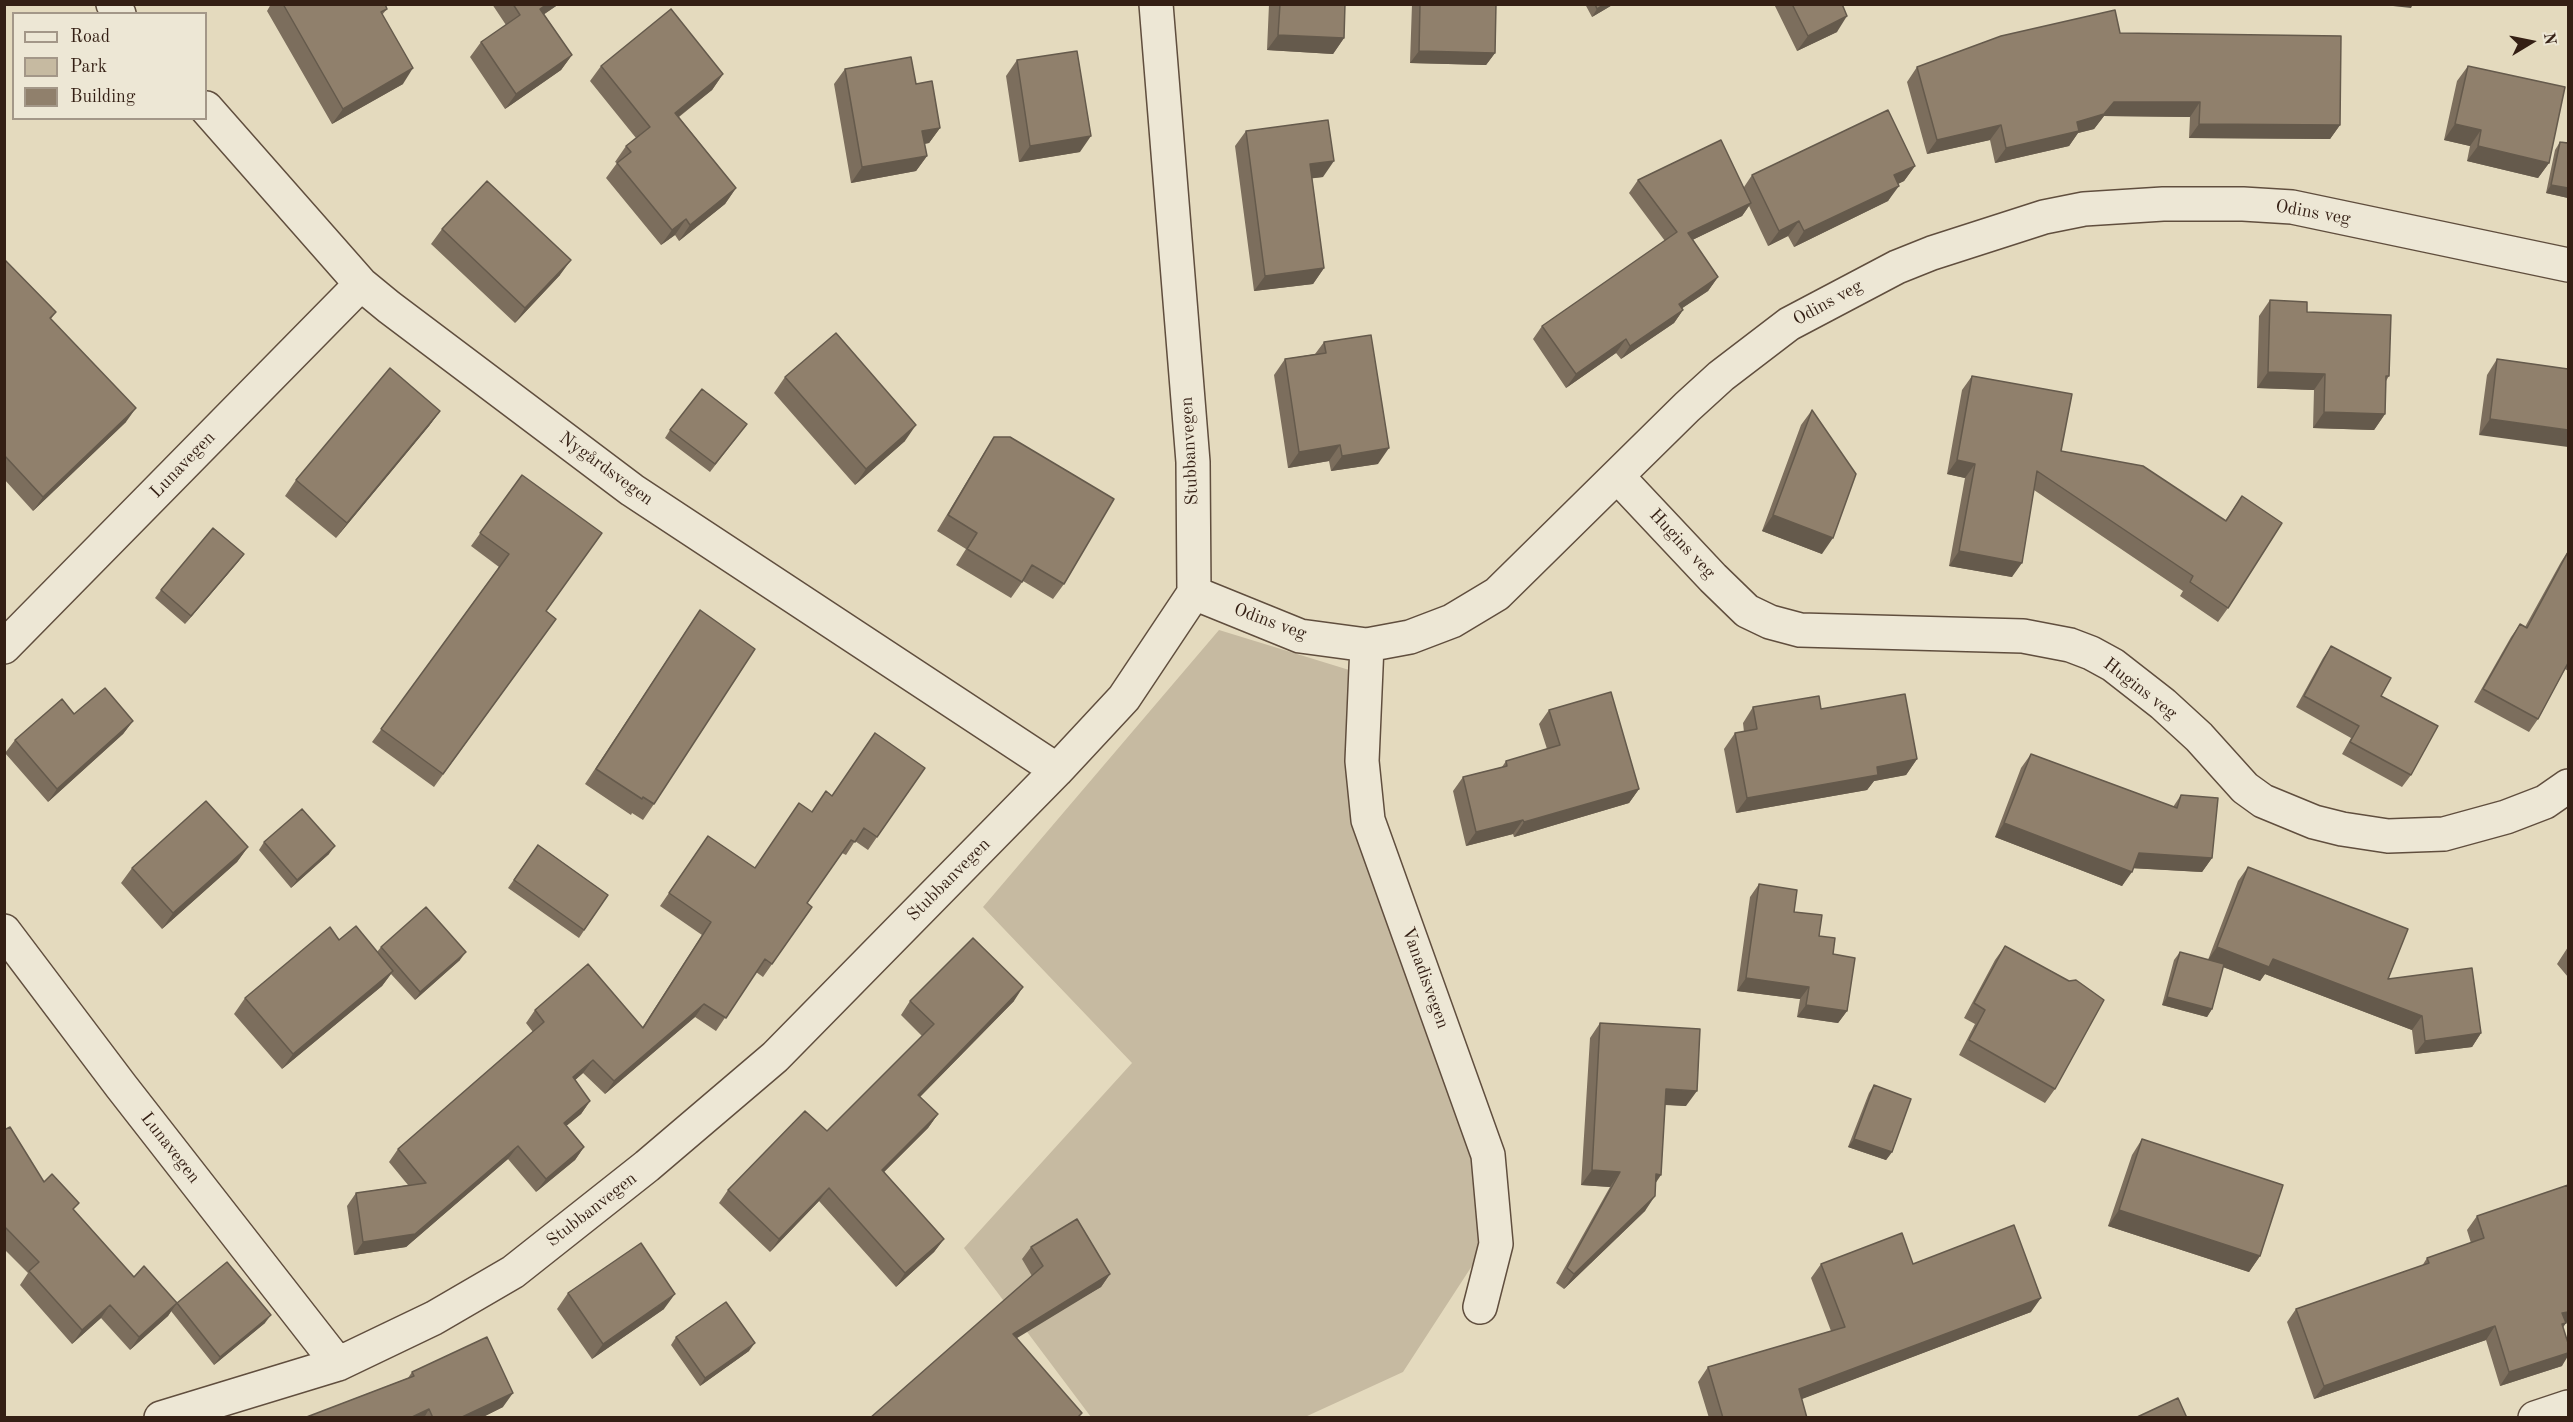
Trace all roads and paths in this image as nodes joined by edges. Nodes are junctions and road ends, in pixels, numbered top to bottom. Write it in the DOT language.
graph roads {
  1 [pos="1156,4"];
  2 [pos="207,109"];
  3 [pos="2568,265"];
  4 [pos="361,284"];
  5 [pos="1618,477"];
  6 [pos="1194,593"];
  7 [pos="1367,645"];
  8 [pos="4,647"];
  9 [pos="1057,770"];
  10 [pos="2568,786"];
  11 [pos="4,931"];
  12 [pos="1479,1307"];
  13 [pos="338,1364"];
  14 [pos="2568,1407"];
  15 [pos="161,1418"];
  16 [pos="2535,1418"];
  1 -- 6 [label="street, Stubbanvegen"];
  2 -- 4 [label="street, Nygårdsvegen"];
  3 -- 5 [label="street, Odins veg"];
  4 -- 8 [label="street, Lunavegen"];
  4 -- 9 [label="street, Nygårdsvegen"];
  5 -- 7 [label="street, Odins veg"];
  5 -- 10 [label="street, Hugins veg"];
  6 -- 7 [label="street, Odins veg"];
  6 -- 9 [label="street, Stubbanvegen"];
  7 -- 12 [label="street, Vanadisvegen"];
  9 -- 13 [label="street, Stubbanvegen"];
  11 -- 13 [label="street, Lunavegen"];
  13 -- 15 [label="street, Stubbanvegen"];
  14 -- 16 [label="street"];
}
